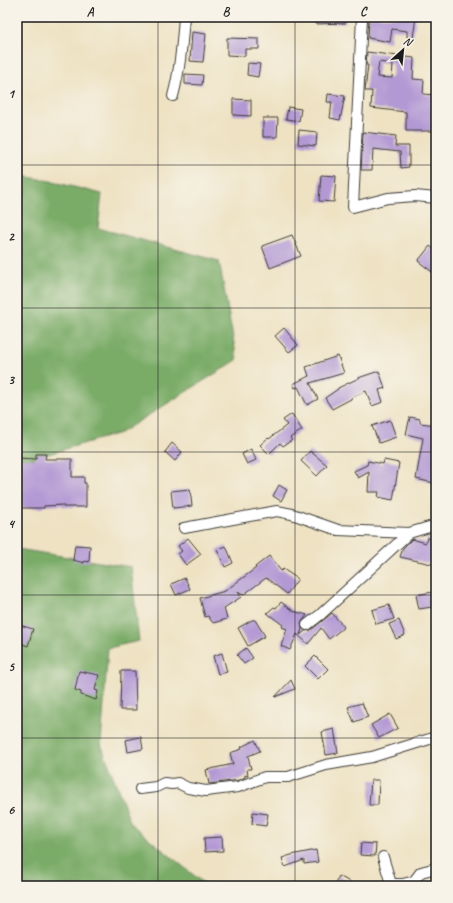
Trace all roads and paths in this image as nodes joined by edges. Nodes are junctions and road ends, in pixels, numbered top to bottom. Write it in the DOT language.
graph roads {
  1 [pos="184,17"];
  2 [pos="362,17"];
  3 [pos="173,96"];
  4 [pos="436,198"];
  5 [pos="436,525"];
  6 [pos="184,528"];
  7 [pos="409,533"];
  8 [pos="307,625"];
  9 [pos="436,737"];
  10 [pos="140,789"];
  11 [pos="384,857"];
  12 [pos="436,868"];
  1 -- 3 [label="street"];
  2 -- 4 [label="street"];
  5 -- 7 [label="street"];
  6 -- 7 [label="street"];
  7 -- 8 [label="street"];
  9 -- 10 [label="street"];
  11 -- 12 [label="street"];
}
